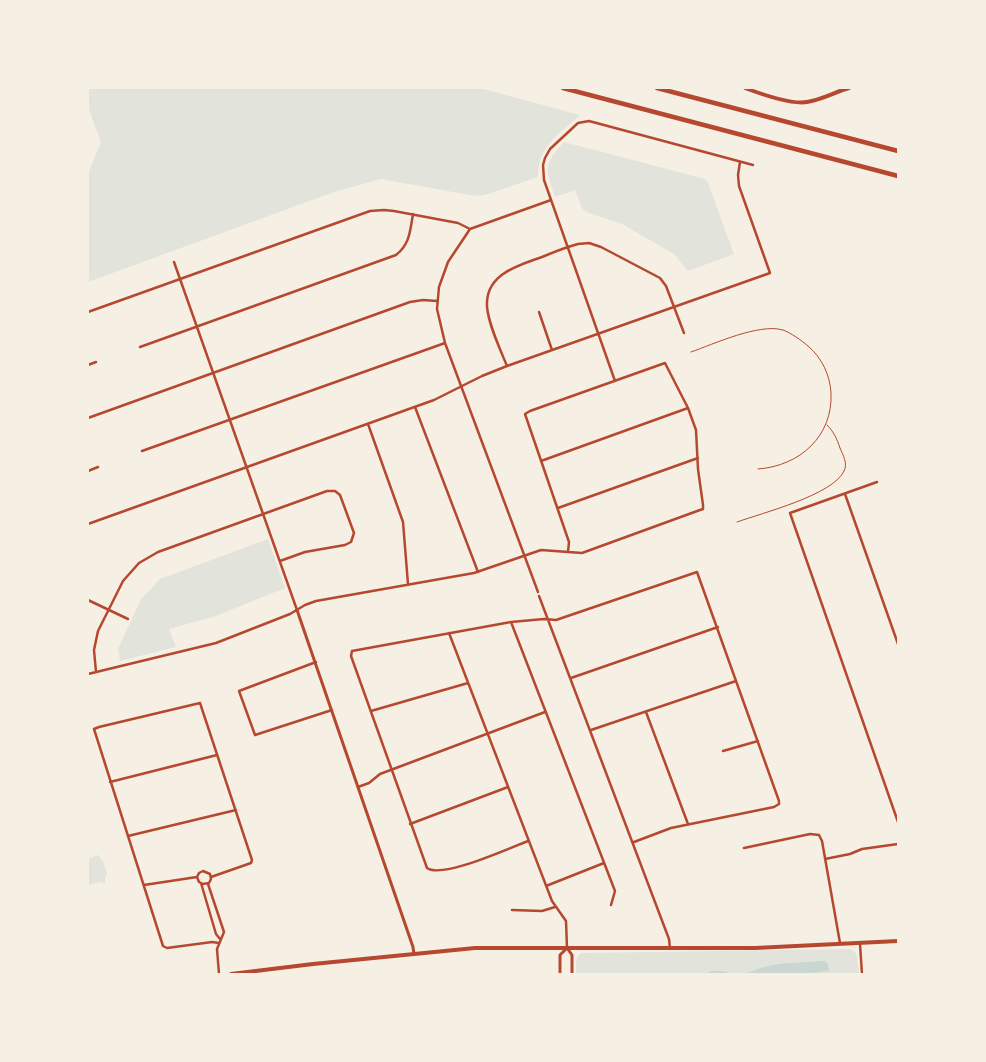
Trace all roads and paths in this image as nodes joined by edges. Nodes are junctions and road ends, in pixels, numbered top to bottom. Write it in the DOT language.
graph roads {
  1 [pos="563,88"];
  2 [pos="658,88"];
  3 [pos="745,88"];
  4 [pos="849,88"];
  5 [pos="898,151"];
  6 [pos="740,162"];
  7 [pos="753,165"];
  8 [pos="898,176"];
  9 [pos="551,200"];
  10 [pos="412,214"];
  11 [pos="470,229"];
  12 [pos="568,247"];
  13 [pos="174,262"];
  14 [pos="179,279"];
  15 [pos="437,301"];
  16 [pos="674,307"];
  17 [pos="88,312"];
  18 [pos="539,312"];
  19 [pos="196,326"];
  20 [pos="684,333"];
  21 [pos="598,334"];
  22 [pos="445,343"];
  23 [pos="140,346"];
  24 [pos="552,350"];
  25 [pos="691,352"];
  26 [pos="96,362"];
  27 [pos="88,365"];
  28 [pos="507,366"];
  29 [pos="213,373"];
  30 [pos="615,381"];
  31 [pos="460,387"];
  32 [pos="415,407"];
  33 [pos="688,408"];
  34 [pos="88,418"];
  35 [pos="230,420"];
  36 [pos="368,424"];
  37 [pos="827,425"];
  38 [pos="142,451"];
  39 [pos="698,458"];
  40 [pos="541,461"];
  41 [pos="247,466"];
  42 [pos="98,467"];
  43 [pos="758,469"];
  44 [pos="88,470"];
  45 [pos="877,482"];
  46 [pos="845,494"];
  47 [pos="557,508"];
  48 [pos="263,514"];
  49 [pos="737,522"];
  50 [pos="88,524"];
  51 [pos="568,552"];
  52 [pos="524,555"];
  53 [pos="280,560"];
  54 [pos="478,572"];
  55 [pos="408,584"];
  56 [pos="88,600"];
  57 [pos="108,610"];
  58 [pos="297,610"];
  59 [pos="128,619"];
  60 [pos="548,620"];
  61 [pos="511,622"];
  62 [pos="718,627"];
  63 [pos="449,633"];
  64 [pos="898,644"];
  65 [pos="316,662"];
  66 [pos="96,672"];
  67 [pos="88,674"];
  68 [pos="571,678"];
  69 [pos="737,680"];
  70 [pos="468,683"];
  71 [pos="332,710"];
  72 [pos="371,711"];
  73 [pos="545,712"];
  74 [pos="646,712"];
  75 [pos="591,730"];
  76 [pos="488,734"];
  77 [pos="758,741"];
  78 [pos="723,751"];
  79 [pos="217,755"];
  80 [pos="391,770"];
  81 [pos="110,782"];
  82 [pos="358,787"];
  83 [pos="508,787"];
  84 [pos="236,810"];
  85 [pos="898,822"];
  86 [pos="410,824"];
  87 [pos="688,824"];
  88 [pos="128,836"];
  89 [pos="528,841"];
  90 [pos="634,842"];
  91 [pos="898,844"];
  92 [pos="744,848"];
  93 [pos="825,859"];
  94 [pos="604,863"];
  95 [pos="198,877"];
  96 [pos="211,877"];
  97 [pos="201,883"];
  98 [pos="208,883"];
  99 [pos="144,885"];
  100 [pos="546,886"];
  101 [pos="612,906"];
  102 [pos="555,907"];
  103 [pos="512,910"];
  104 [pos="220,939"];
  105 [pos="898,941"];
  106 [pos="218,943"];
  107 [pos="860,944"];
  108 [pos="841,945"];
  109 [pos="567,948"];
  110 [pos="670,948"];
  111 [pos="414,954"];
  112 [pos="219,974"];
  113 [pos="231,974"];
  114 [pos="560,974"];
  115 [pos="572,974"];
  116 [pos="862,974"];
  1 -- 8 [label="highway"];
  2 -- 5 [label="highway"];
  3 -- 4 [label="main road"];
  6 -- 7 [label="street"];
  6 -- 9 [label="street"];
  6 -- 16 [label="street"];
  9 -- 11 [label="street"];
  9 -- 12 [label="street"];
  10 -- 11 [label="street"];
  10 -- 14 [label="street"];
  10 -- 19 [label="street"];
  11 -- 15 [label="street"];
  12 -- 16 [label="street"];
  12 -- 21 [label="street"];
  12 -- 28 [label="street"];
  13 -- 14 [label="street"];
  14 -- 17 [label="street"];
  14 -- 19 [label="street"];
  15 -- 22 [label="street"];
  15 -- 29 [label="street"];
  16 -- 20 [label="street"];
  16 -- 21 [label="street"];
  18 -- 24 [label="street"];
  19 -- 23 [label="street"];
  19 -- 29 [label="street"];
  21 -- 24 [label="street"];
  21 -- 30 [label="street"];
  22 -- 31 [label="street"];
  22 -- 35 [label="street"];
  24 -- 28 [label="street"];
  25 -- 37 [label="lane"];
  26 -- 27 [label="street"];
  28 -- 31 [label="street"];
  29 -- 34 [label="street"];
  29 -- 35 [label="street"];
  30 -- 33 [label="street"];
  30 -- 40 [label="street"];
  31 -- 32 [label="street"];
  31 -- 52 [label="street"];
  32 -- 36 [label="street"];
  32 -- 54 [label="street"];
  33 -- 39 [label="street"];
  33 -- 40 [label="street"];
  35 -- 38 [label="street"];
  35 -- 41 [label="street"];
  36 -- 41 [label="street"];
  36 -- 55 [label="street"];
  37 -- 43 [label="lane"];
  37 -- 49 [label="lane"];
  39 -- 47 [label="street"];
  39 -- 51 [label="street"];
  40 -- 47 [label="street"];
  41 -- 48 [label="street"];
  41 -- 50 [label="street"];
  42 -- 44 [label="street"];
  45 -- 46 [label="street"];
  46 -- 64 [label="street"];
  46 -- 85 [label="street"];
  47 -- 51 [label="street"];
  48 -- 53 [label="street"];
  48 -- 53 [label="street"];
  48 -- 57 [label="street"];
  51 -- 52 [label="street"];
  52 -- 54 [label="street"];
  52 -- 60 [label="street"];
  53 -- 58 [label="street"];
  54 -- 55 [label="street"];
  55 -- 58 [label="street"];
  56 -- 57 [label="street"];
  57 -- 59 [label="street"];
  57 -- 66 [label="street"];
  58 -- 65 [label="street"];
  58 -- 66 [label="street"];
  60 -- 61 [label="street"];
  60 -- 62 [label="street"];
  60 -- 68 [label="street"];
  61 -- 63 [label="street"];
  61 -- 73 [label="street"];
  62 -- 68 [label="street"];
  62 -- 69 [label="street"];
  63 -- 70 [label="street"];
  63 -- 72 [label="street"];
  65 -- 71 [label="street"];
  65 -- 71 [label="street"];
  66 -- 67 [label="street"];
  68 -- 75 [label="street"];
  69 -- 74 [label="street"];
  69 -- 77 [label="street"];
  70 -- 72 [label="street"];
  70 -- 76 [label="street"];
  71 -- 82 [label="street"];
  72 -- 80 [label="street"];
  73 -- 76 [label="street"];
  73 -- 94 [label="street"];
  74 -- 75 [label="street"];
  74 -- 87 [label="street"];
  75 -- 90 [label="street"];
  76 -- 80 [label="street"];
  76 -- 83 [label="street"];
  77 -- 78 [label="street"];
  77 -- 87 [label="street"];
  79 -- 81 [label="street"];
  79 -- 81 [label="street"];
  79 -- 84 [label="street"];
  80 -- 82 [label="street"];
  80 -- 86 [label="street"];
  81 -- 88 [label="street"];
  82 -- 111 [label="street"];
  83 -- 86 [label="street"];
  83 -- 89 [label="street"];
  84 -- 88 [label="street"];
  84 -- 96 [label="street"];
  86 -- 89 [label="street"];
  87 -- 90 [label="street"];
  88 -- 99 [label="street"];
  89 -- 100 [label="street"];
  90 -- 110 [label="street"];
  91 -- 93 [label="street"];
  92 -- 93 [label="street"];
  93 -- 108 [label="street"];
  94 -- 100 [label="street"];
  94 -- 101 [label="street"];
  95 -- 96 [label="street"];
  95 -- 97 [label="street"];
  95 -- 99 [label="street"];
  96 -- 98 [label="street"];
  97 -- 98 [label="street"];
  97 -- 104 [label="street"];
  98 -- 104 [label="street"];
  99 -- 106 [label="street"];
  100 -- 102 [label="street"];
  102 -- 103 [label="street"];
  102 -- 109 [label="street"];
  104 -- 106 [label="street"];
  105 -- 107 [label="main road"];
  106 -- 112 [label="street"];
  107 -- 108 [label="main road"];
  107 -- 116 [label="street"];
  108 -- 110 [label="main road"];
  109 -- 110 [label="main road"];
  109 -- 111 [label="main road"];
  109 -- 114 [label="street"];
  109 -- 115 [label="street"];
  111 -- 113 [label="main road"];
}
